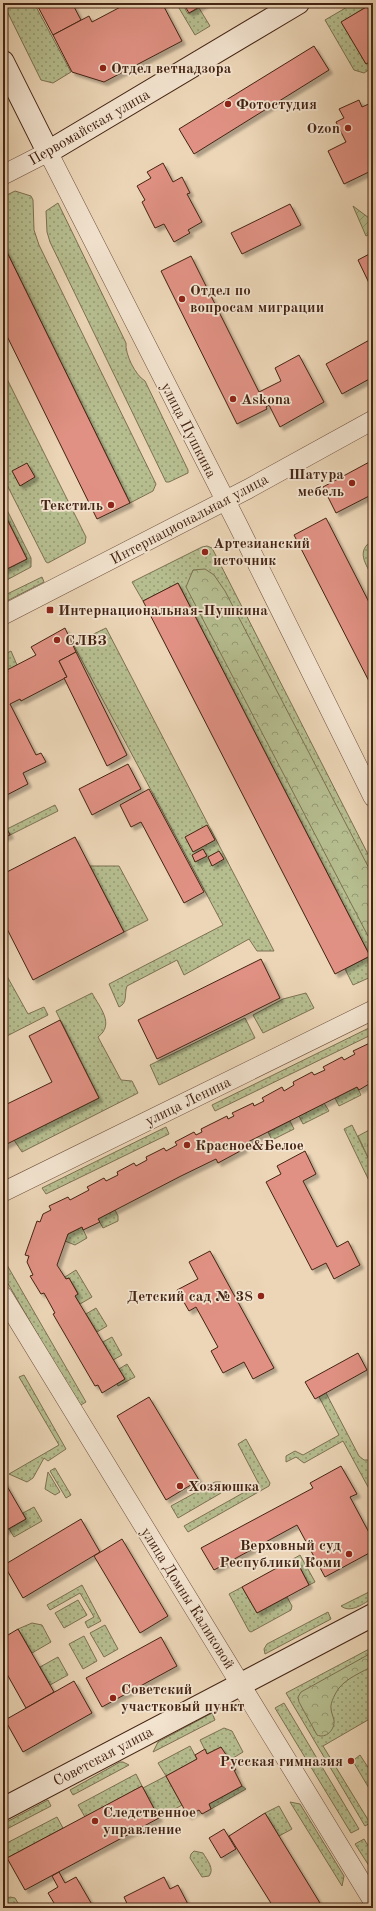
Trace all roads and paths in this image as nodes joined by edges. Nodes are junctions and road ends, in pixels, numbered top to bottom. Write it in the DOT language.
graph roads {
  1 [pos="298,3"];
  2 [pos="3,62"];
  3 [pos="48,152"];
  4 [pos="3,175"];
  5 [pos="373,420"];
  6 [pos="225,500"];
  7 [pos="3,616"];
  8 [pos="373,797"];
  9 [pos="373,1010"];
  10 [pos="3,1192"];
  11 [pos="3,1296"];
  12 [pos="373,1615"];
  13 [pos="241,1684"];
  14 [pos="3,1809"];
  15 [pos="373,1901"];
  1 -- 3 [label="main road, Первомайская улица"];
  2 -- 3 [label="main road, улица Пушкина"];
  3 -- 4 [label="street, Первомайская улица"];
  3 -- 6 [label="street, улица Пушкина"];
  5 -- 6 [label="street, Интернациональная улица"];
  6 -- 7 [label="street, Интернациональная улица"];
  6 -- 8 [label="street, улица Пушкина"];
  9 -- 10 [label="street, улица Ленина"];
  11 -- 13 [label="street, улица Домны Каликовой"];
  12 -- 13 [label="main road, Советская улица"];
  13 -- 14 [label="main road, Советская улица"];
  13 -- 15 [label="street, улица Домны Каликовой"];
}
